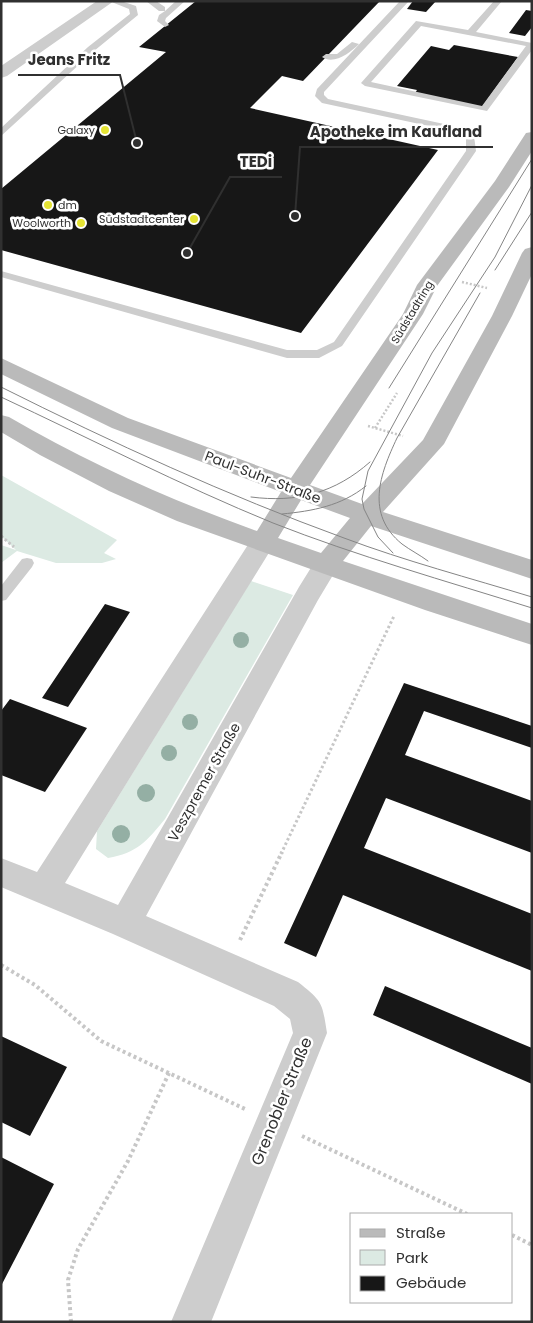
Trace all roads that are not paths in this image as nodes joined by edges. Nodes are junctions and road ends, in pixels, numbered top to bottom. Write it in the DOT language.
graph roads {
  1 [pos="107,1"];
  2 [pos="112,1"];
  3 [pos="150,1"];
  4 [pos="181,1"];
  5 [pos="395,1"];
  6 [pos="405,1"];
  7 [pos="498,1"];
  8 [pos="162,9"];
  9 [pos="165,26"];
  10 [pos="470,33"];
  11 [pos="528,54"];
  12 [pos="326,57"];
  13 [pos="1,73"];
  14 [pos="1,133"];
  15 [pos="532,137"];
  16 [pos="531,259"];
  17 [pos="1,274"];
  18 [pos="1,365"];
  19 [pos="1,422"];
  20 [pos="295,490"];
  21 [pos="366,515"];
  22 [pos="262,543"];
  23 [pos="27,563"];
  24 [pos="326,565"];
  25 [pos="532,570"];
  26 [pos="1,596"];
  27 [pos="532,635"];
  28 [pos="1,872"];
  29 [pos="44,889"];
  30 [pos="125,923"];
  31 [pos="191,1322"];
  1 -- 13 [label="street"];
  2 -- 14 [label="lane"];
  3 -- 8 [label="lane"];
  4 -- 9 [label="lane"];
  5 -- 12 [label="lane"];
  6 -- 17 [label="lane"];
  7 -- 10 [label="lane"];
  10 -- 11 [label="lane"];
  10 -- 11 [label="lane"];
  15 -- 20 [label="street, Südstadtring"];
  16 -- 21 [label="street"];
  18 -- 20 [label="street, Paul-Suhr-Straße"];
  19 -- 22 [label="street"];
  20 -- 21 [label="street, Paul-Suhr-Straße"];
  20 -- 22 [label="street, Südstadtring"];
  21 -- 24 [label="street"];
  21 -- 25 [label="street, Paul-Suhr-Straße"];
  22 -- 24 [label="street"];
  22 -- 29 [label="street"];
  23 -- 26 [label="lane"];
  24 -- 27 [label="street"];
  24 -- 30 [label="street, Veszpremer Straße"];
  28 -- 29 [label="street"];
  29 -- 30 [label="street"];
  30 -- 31 [label="street, Grenobler Straße"];
}
